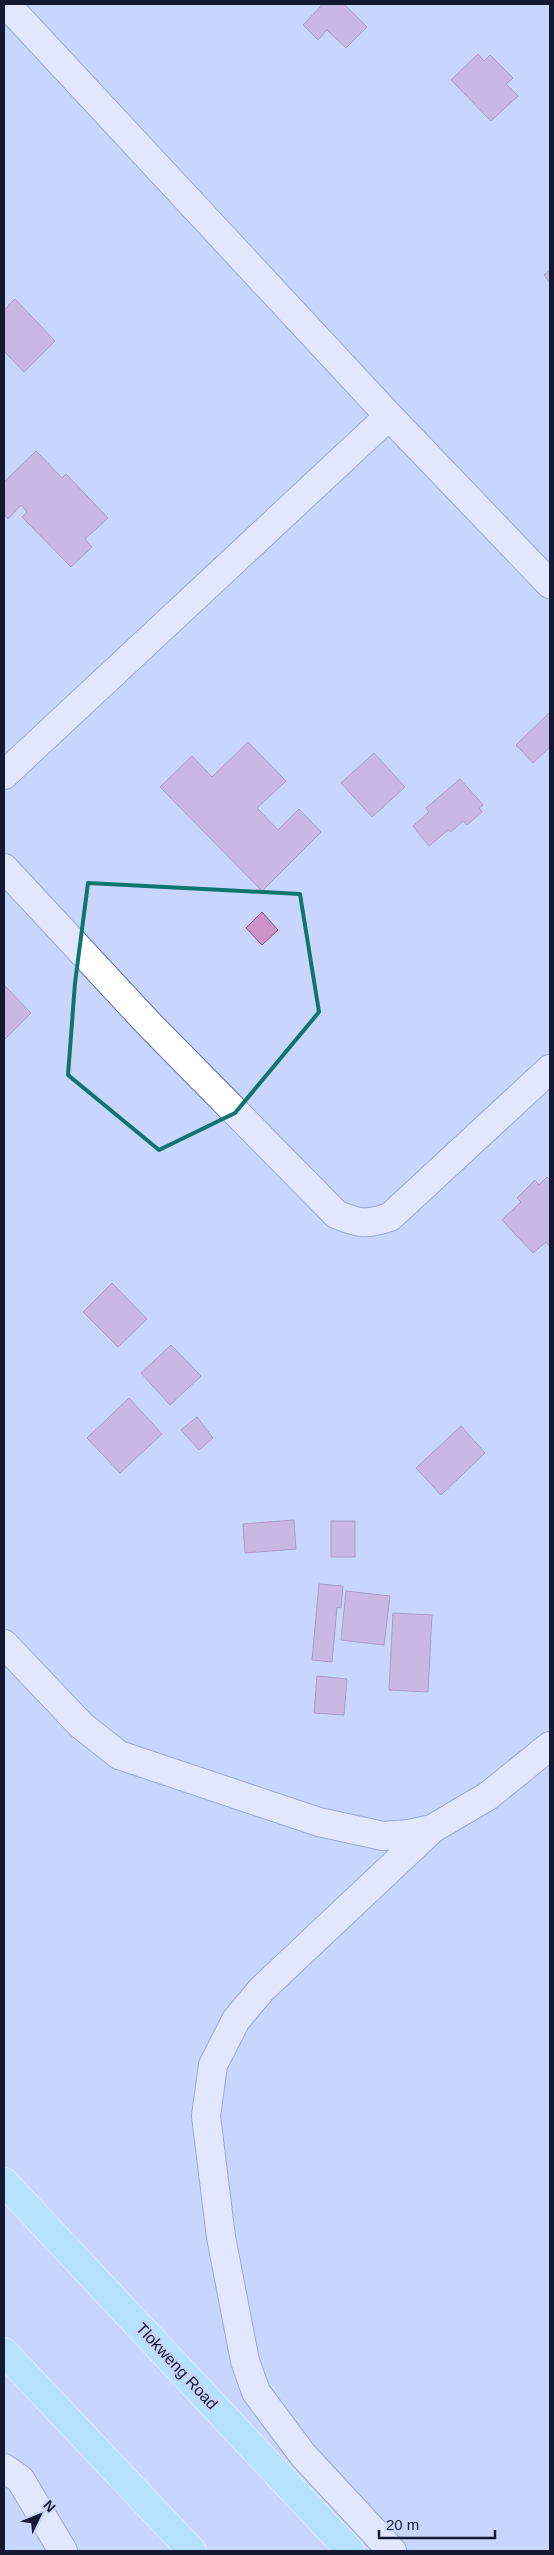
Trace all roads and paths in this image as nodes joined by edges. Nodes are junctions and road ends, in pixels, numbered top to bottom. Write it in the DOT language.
graph roads {
  1 [pos="5,4"];
  2 [pos="389,416"];
  3 [pos="550,584"];
  4 [pos="4,775"];
  5 [pos="4,868"];
  6 [pos="550,1069"];
  7 [pos="4,1644"];
  8 [pos="550,1746"];
  9 [pos="432,1829"];
  10 [pos="4,2182"];
  11 [pos="4,2352"];
  12 [pos="4,2468"];
  13 [pos="63,2551"];
  14 [pos="192,2551"];
  15 [pos="350,2551"];
  16 [pos="392,2551"];
  1 -- 2 [label="street"];
  2 -- 3 [label="street"];
  2 -- 4 [label="street"];
  5 -- 6 [label="street"];
  7 -- 9 [label="street"];
  8 -- 9 [label="street"];
  9 -- 16 [label="street"];
  10 -- 15 [label="main road, Tlokweng Road"];
  11 -- 14 [label="main road"];
  12 -- 13 [label="street"];
}
